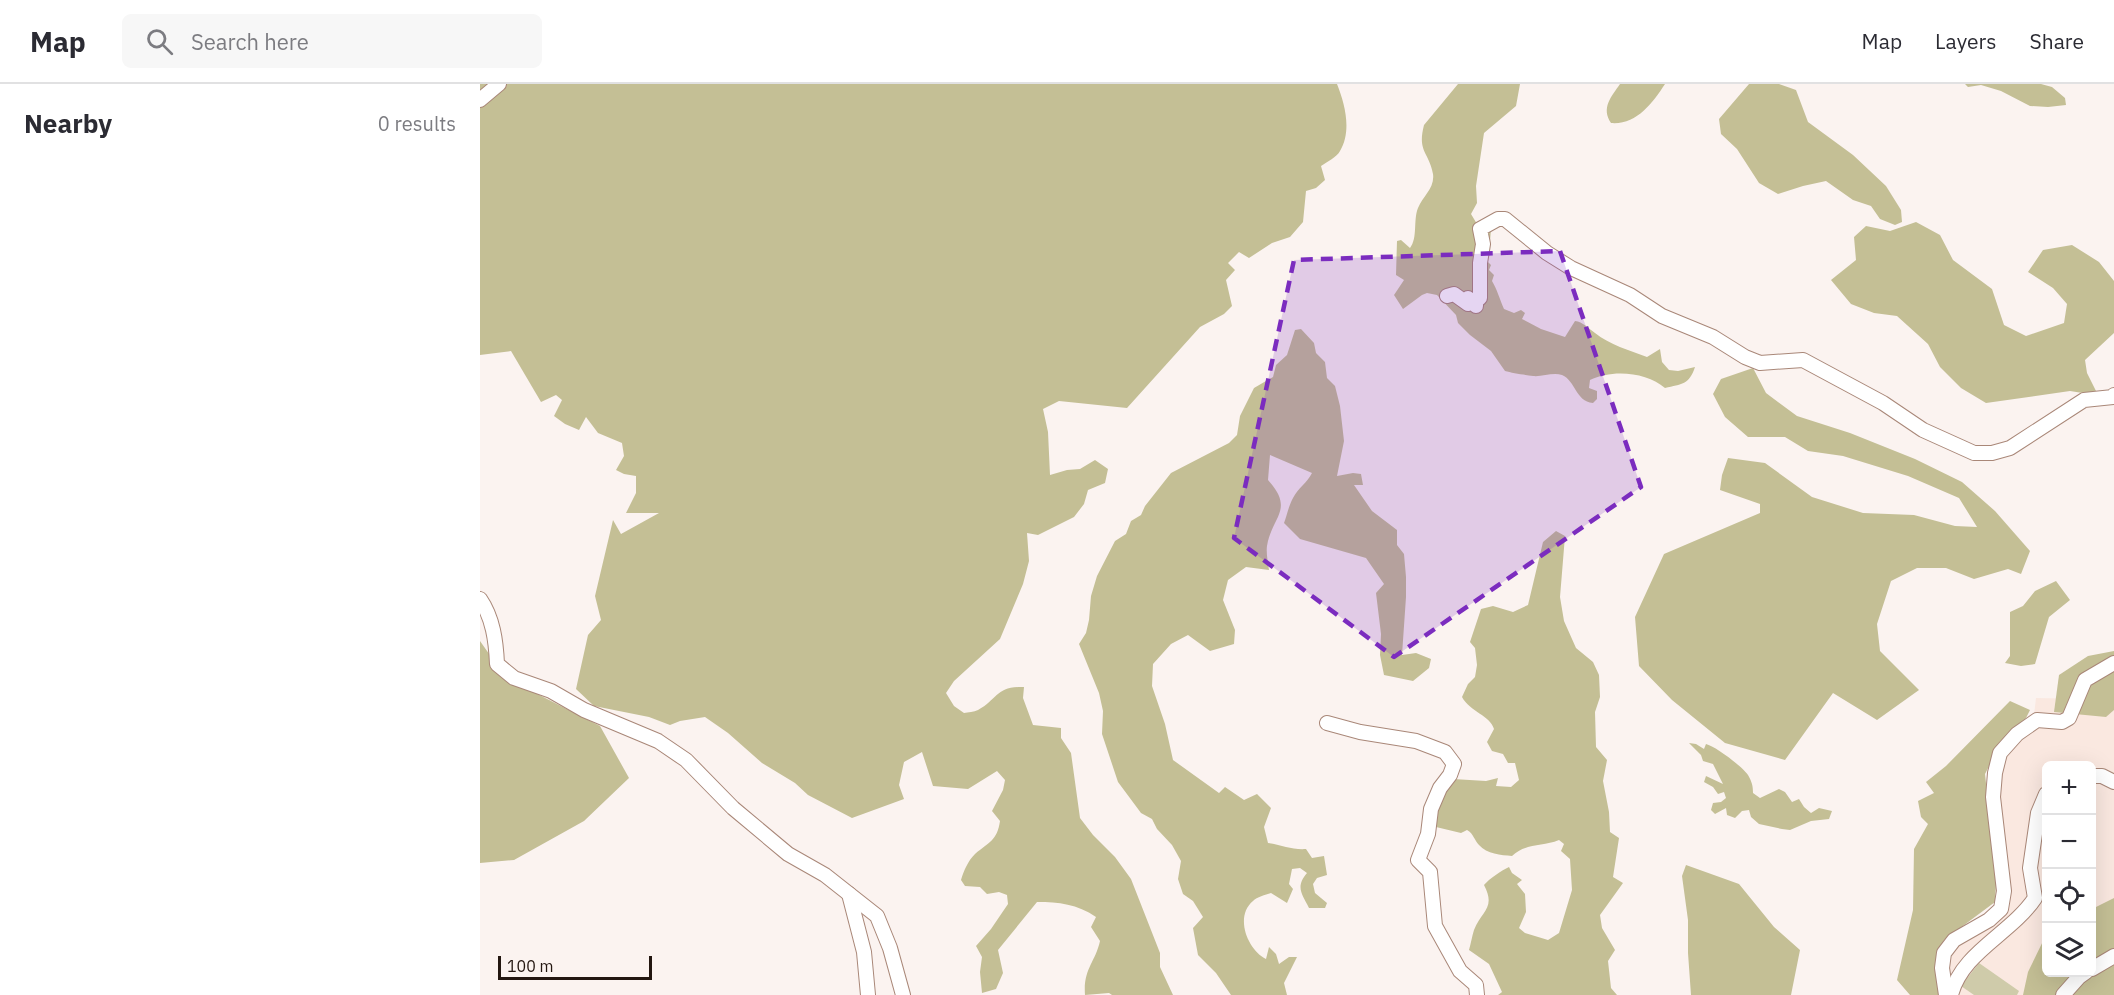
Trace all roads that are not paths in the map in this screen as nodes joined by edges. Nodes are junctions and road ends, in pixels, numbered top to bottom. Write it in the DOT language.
graph roads {
  1 [pos="499,84"];
  2 [pos="480,100"];
  3 [pos="1447,296"];
  4 [pos="2114,395"];
  5 [pos="480,599"];
  6 [pos="2114,663"];
  7 [pos="1328,723"];
  8 [pos="2096,776"];
  9 [pos="2114,782"];
  10 [pos="2042,804"];
  11 [pos="849,894"];
  12 [pos="2114,956"];
  13 [pos="2096,966"];
  14 [pos="2078,977"];
  15 [pos="868,995"];
  16 [pos="903,995"];
  17 [pos="1477,995"];
  18 [pos="1946,995"];
  19 [pos="1951,995"];
  20 [pos="2063,995"];
  1 -- 2 [label="street"];
  3 -- 4 [label="street"];
  5 -- 11 [label="street"];
  6 -- 18 [label="street"];
  7 -- 17 [label="street"];
  8 -- 9 [label="street"];
  10 -- 19 [label="street"];
  11 -- 15 [label="street"];
  11 -- 16 [label="street"];
  12 -- 13 [label="street"];
  14 -- 20 [label="street"];
}
